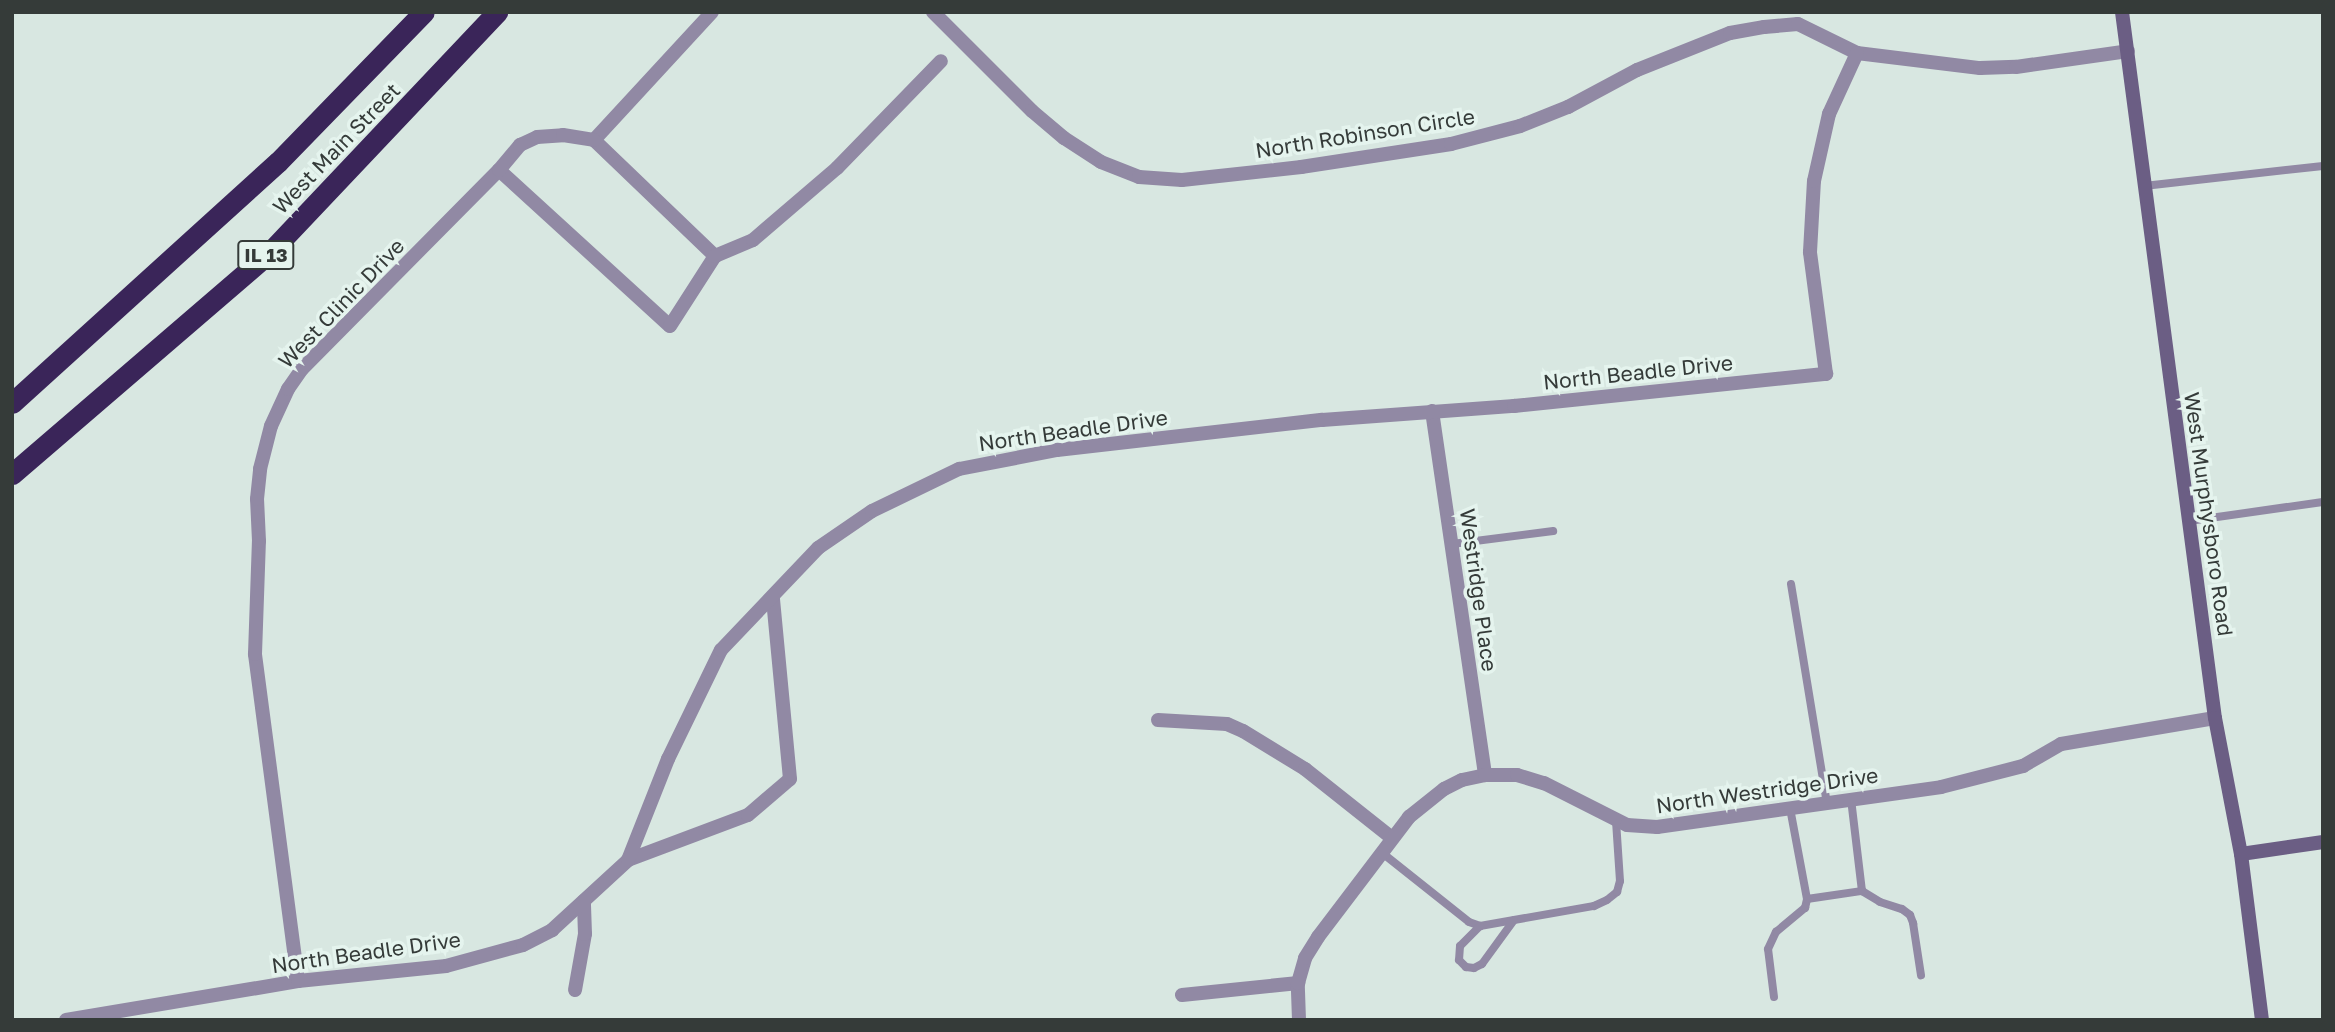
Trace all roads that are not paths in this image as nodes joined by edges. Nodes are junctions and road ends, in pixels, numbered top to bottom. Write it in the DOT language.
graph roads {
  1 [pos="424,12"];
  2 [pos="498,12"];
  3 [pos="712,12"];
  4 [pos="933,12"];
  5 [pos="2122,12"];
  6 [pos="1797,18"];
  7 [pos="2128,51"];
  8 [pos="1857,53"];
  9 [pos="941,61"];
  10 [pos="594,140"];
  11 [pos="2323,166"];
  12 [pos="499,170"];
  13 [pos="2144,186"];
  14 [pos="715,256"];
  15 [pos="12,403"];
  16 [pos="1432,411"];
  17 [pos="12,474"];
  18 [pos="2323,502"];
  19 [pos="2189,521"];
  20 [pos="1553,531"];
  21 [pos="1451,544"];
  22 [pos="1791,584"];
  23 [pos="773,599"];
  24 [pos="2215,718"];
  25 [pos="1158,720"];
  26 [pos="1485,775"];
  27 [pos="1851,799"];
  28 [pos="1827,803"];
  29 [pos="1790,808"];
  30 [pos="1616,820"];
  31 [pos="1392,838"];
  32 [pos="2323,842"];
  33 [pos="1381,852"];
  34 [pos="2241,854"];
  35 [pos="628,860"];
  36 [pos="1862,891"];
  37 [pos="1807,899"];
  38 [pos="584,901"];
  39 [pos="1514,920"];
  40 [pos="1480,926"];
  41 [pos="1921,975"];
  42 [pos="298,981"];
  43 [pos="1298,984"];
  44 [pos="575,990"];
  45 [pos="1182,995"];
  46 [pos="1774,997"];
  47 [pos="66,1020"];
  48 [pos="1299,1020"];
  49 [pos="2262,1020"];
  1 -- 15 [label="highway, West Main Street / IL 13"];
  2 -- 17 [label="highway, West Main Street / IL 13"];
  3 -- 10 [label="street"];
  4 -- 6 [label="street, North Robinson Circle"];
  5 -- 7 [label="street, West Murphysboro Road"];
  6 -- 8 [label="street, North Robinson Circle"];
  7 -- 8 [label="street, North Robinson Circle"];
  7 -- 13 [label="street, West Murphysboro Road"];
  8 -- 16 [label="street, North Beadle Drive"];
  9 -- 14 [label="street"];
  10 -- 12 [label="street, West Clinic Drive"];
  10 -- 14 [label="street"];
  11 -- 13 [label="lane"];
  12 -- 14 [label="street"];
  12 -- 42 [label="street, West Clinic Drive"];
  13 -- 19 [label="street, West Murphysboro Road"];
  16 -- 21 [label="street, Westridge Place"];
  16 -- 23 [label="street, North Beadle Drive"];
  18 -- 19 [label="lane"];
  19 -- 24 [label="street, West Murphysboro Road"];
  20 -- 21 [label="lane"];
  21 -- 26 [label="street, Westridge Place"];
  22 -- 28 [label="lane"];
  23 -- 35 [label="street, North Beadle Drive"];
  23 -- 35 [label="street"];
  24 -- 27 [label="street, North Westridge Drive"];
  24 -- 34 [label="street, West Murphysboro Road"];
  25 -- 31 [label="street"];
  26 -- 30 [label="street, North Westridge Drive"];
  26 -- 31 [label="street, North Westridge Drive"];
  27 -- 28 [label="street, North Westridge Drive"];
  27 -- 36 [label="lane"];
  28 -- 29 [label="street, North Westridge Drive"];
  29 -- 30 [label="street, North Westridge Drive"];
  29 -- 37 [label="lane"];
  30 -- 39 [label="lane"];
  31 -- 33 [label="street, North Westridge Drive"];
  32 -- 34 [label="street"];
  33 -- 40 [label="lane"];
  33 -- 43 [label="street, North Westridge Drive"];
  34 -- 49 [label="street, West Murphysboro Road"];
  35 -- 38 [label="street, North Beadle Drive"];
  36 -- 37 [label="lane"];
  36 -- 41 [label="lane"];
  37 -- 46 [label="lane"];
  38 -- 42 [label="street, North Beadle Drive"];
  38 -- 44 [label="street"];
  39 -- 40 [label="lane"];
  39 -- 40 [label="lane"];
  42 -- 47 [label="street, North Beadle Drive"];
  43 -- 45 [label="street"];
  43 -- 48 [label="street, North Westridge Drive"];
}
